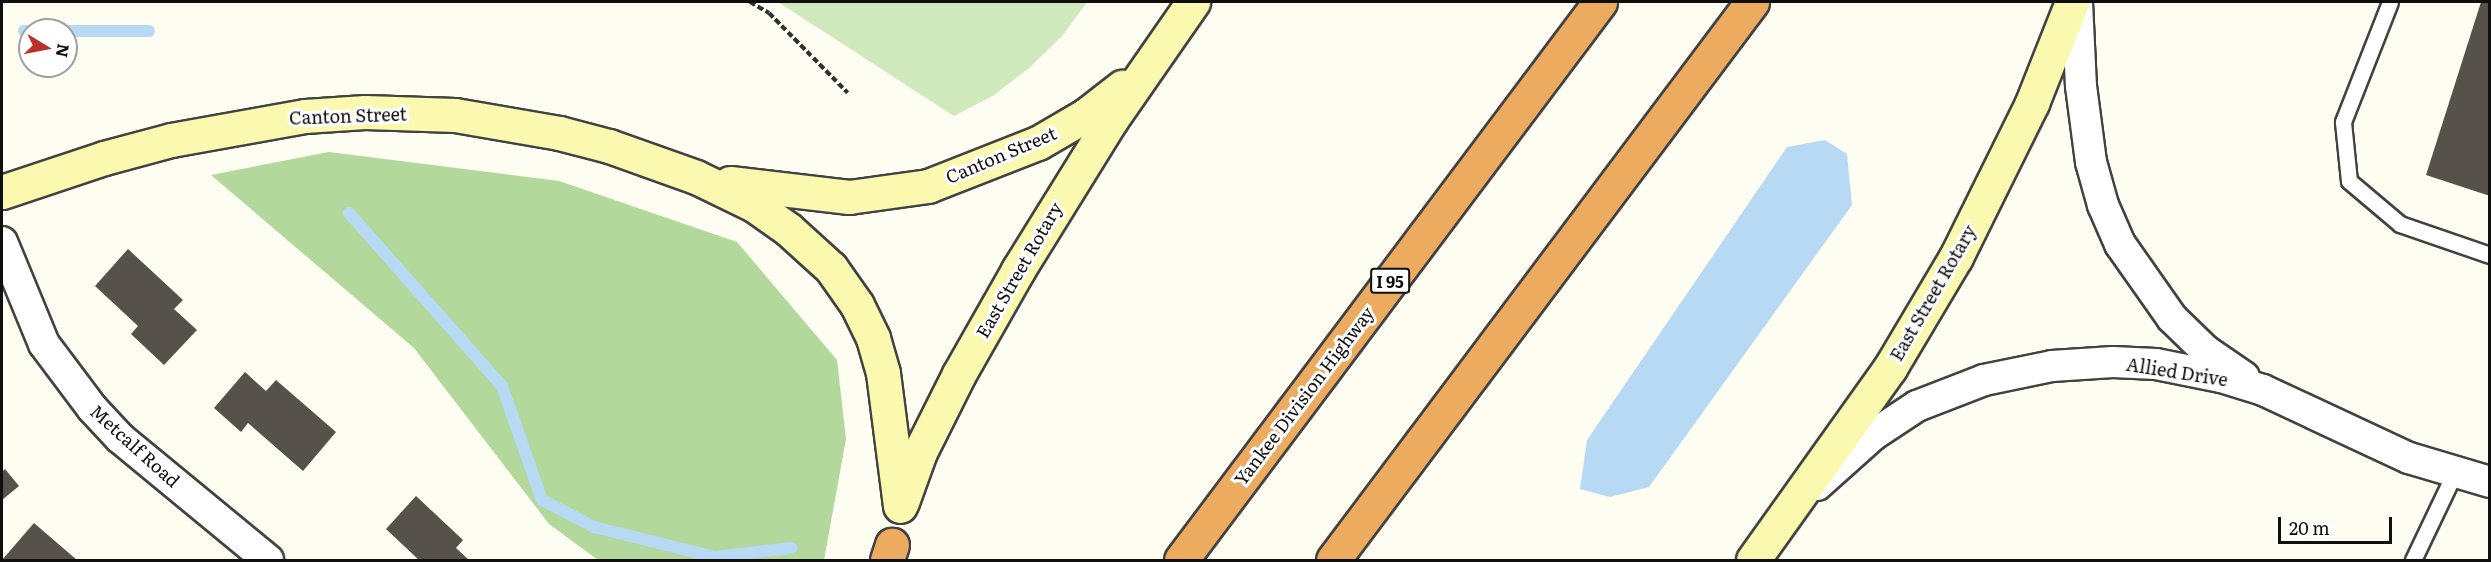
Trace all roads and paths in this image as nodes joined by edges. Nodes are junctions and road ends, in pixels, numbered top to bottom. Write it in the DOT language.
graph roads {
  1 [pos="750,2"];
  2 [pos="1192,2"];
  3 [pos="1600,2"];
  4 [pos="1752,2"];
  5 [pos="2072,2"];
  6 [pos="2077,2"];
  7 [pos="2390,2"];
  8 [pos="1146,68"];
  9 [pos="848,93"];
  10 [pos="696,177"];
  11 [pos="2,192"];
  12 [pos="2,242"];
  13 [pos="2490,255"];
  14 [pos="2263,390"];
  15 [pos="2454,474"];
  16 [pos="2490,482"];
  17 [pos="900,506"];
  18 [pos="1780,524"];
  19 [pos="890,555"];
  20 [pos="268,561"];
  21 [pos="1181,561"];
  22 [pos="1333,561"];
  23 [pos="1753,561"];
  24 [pos="2413,561"];
  1 -- 9 [label="path"];
  2 -- 8 [label="main road, East Street Rotary"];
  3 -- 21 [label="highway, Yankee Division Highway / I 95"];
  4 -- 22 [label="highway"];
  5 -- 18 [label="main road, East Street Rotary"];
  6 -- 14 [label="street, Allied Drive"];
  7 -- 13 [label="lane"];
  8 -- 10 [label="main road, Canton Street"];
  8 -- 17 [label="main road, East Street Rotary"];
  10 -- 11 [label="main road, Canton Street"];
  10 -- 17 [label="main road, Canton Street"];
  12 -- 20 [label="street, Metcalf Road"];
  14 -- 15 [label="street, Allied Drive"];
  14 -- 18 [label="street, Allied Drive"];
  15 -- 16 [label="street, Allied Drive"];
  15 -- 24 [label="lane"];
  17 -- 19 [label="main road, East Street Rotary"];
  18 -- 23 [label="main road, East Street Rotary"];
}
